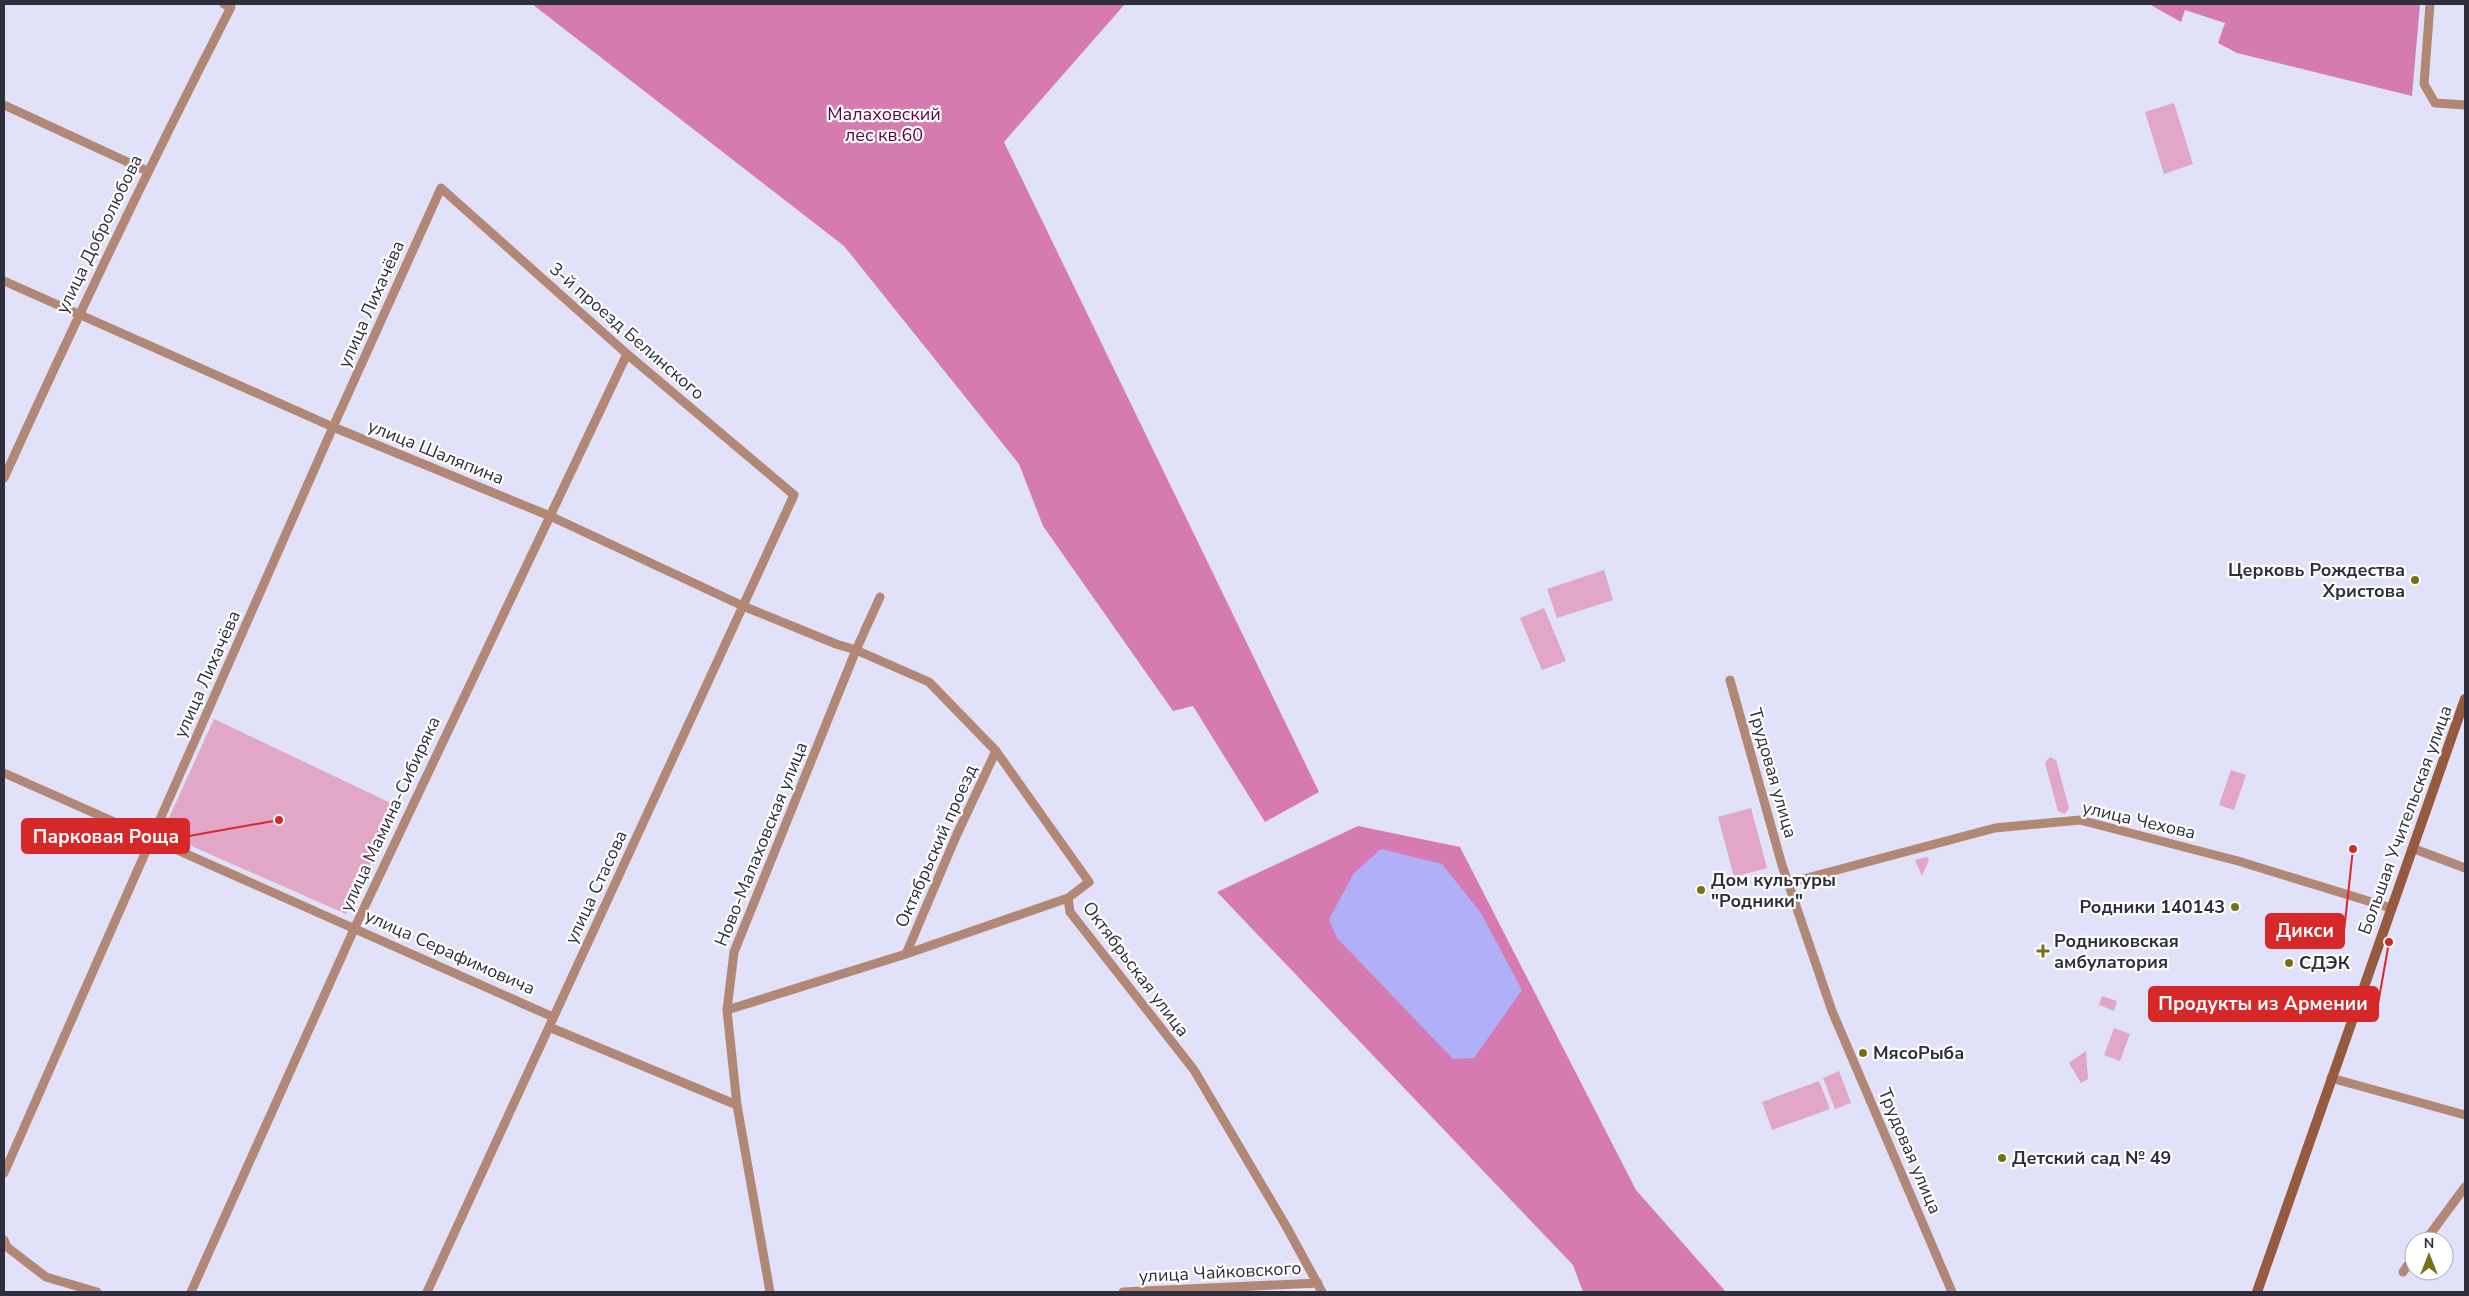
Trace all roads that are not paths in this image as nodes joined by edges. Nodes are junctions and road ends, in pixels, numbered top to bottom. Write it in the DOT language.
graph roads {
  1 [pos="2430,4"];
  2 [pos="228,6"];
  3 [pos="4,105"];
  4 [pos="2465,105"];
  5 [pos="147,171"];
  6 [pos="441,188"];
  7 [pos="4,281"];
  8 [pos="78,314"];
  9 [pos="627,354"];
  10 [pos="333,427"];
  11 [pos="4,478"];
  12 [pos="794,495"];
  13 [pos="550,516"];
  14 [pos="880,597"];
  15 [pos="743,606"];
  16 [pos="856,650"];
  17 [pos="1730,680"];
  18 [pos="2465,699"];
  19 [pos="996,751"];
  20 [pos="4,773"];
  21 [pos="153,840"];
  22 [pos="2412,848"];
  23 [pos="2465,868"];
  24 [pos="1788,883"];
  25 [pos="1068,898"];
  26 [pos="2391,908"];
  27 [pos="355,927"];
  28 [pos="906,954"];
  29 [pos="727,1010"];
  30 [pos="554,1017"];
  31 [pos="549,1027"];
  32 [pos="2332,1078"];
  33 [pos="737,1105"];
  34 [pos="2465,1115"];
  35 [pos="4,1174"];
  36 [pos="2465,1187"];
  37 [pos="2432,1231"];
  38 [pos="4,1240"];
  39 [pos="1318,1283"];
  40 [pos="97,1292"];
  41 [pos="191,1292"];
  42 [pos="427,1292"];
  43 [pos="770,1292"];
  44 [pos="1123,1292"];
  45 [pos="1322,1292"];
  46 [pos="1952,1292"];
  47 [pos="2256,1292"];
  1 -- 4 [label="street"];
  2 -- 5 [label="street, улица Добролюбова"];
  3 -- 5 [label="street"];
  5 -- 8 [label="street, улица Добролюбова"];
  6 -- 9 [label="street, 3-й проезд Белинского"];
  6 -- 10 [label="street, улица Лихачёва"];
  7 -- 8 [label="street, улица Шаляпина"];
  8 -- 10 [label="street, улица Шаляпина"];
  8 -- 11 [label="street, улица Добролюбова"];
  9 -- 12 [label="street, 3-й проезд Белинского"];
  9 -- 13 [label="street, улица Мамина-Сибиряка"];
  10 -- 13 [label="street, улица Шаляпина"];
  10 -- 21 [label="street, улица Лихачёва"];
  12 -- 15 [label="street, улица Стасова"];
  13 -- 15 [label="street, улица Шаляпина"];
  13 -- 27 [label="street, улица Мамина-Сибиряка"];
  14 -- 16 [label="street, Ново-Малаховская улица"];
  15 -- 16 [label="street, улица Шаляпина"];
  15 -- 30 [label="street, улица Стасова"];
  16 -- 19 [label="street, Октябрьская улица"];
  16 -- 29 [label="street, Ново-Малаховская улица"];
  17 -- 24 [label="street, Трудовая улица"];
  18 -- 22 [label="main road, Большая Учительская улица"];
  19 -- 25 [label="street, Октябрьская улица"];
  19 -- 28 [label="street, Октябрьский проезд"];
  20 -- 21 [label="street, улица Серафимовича"];
  21 -- 27 [label="street, улица Серафимовича"];
  21 -- 35 [label="street, улица Лихачёва"];
  22 -- 23 [label="street"];
  22 -- 26 [label="main road, Большая Учительская улица"];
  24 -- 26 [label="street, улица Чехова"];
  24 -- 46 [label="street, Трудовая улица"];
  25 -- 28 [label="street, Октябрьский проезд"];
  25 -- 39 [label="street, Октябрьская улица"];
  26 -- 32 [label="main road, Большая Учительская улица"];
  27 -- 30 [label="street, улица Серафимовича"];
  27 -- 41 [label="street, улица Мамина-Сибиряка"];
  28 -- 29 [label="street, Октябрьский проезд"];
  29 -- 33 [label="street, Ново-Малаховская улица"];
  30 -- 31 [label="street, улица Стасова"];
  31 -- 33 [label="street"];
  31 -- 42 [label="street, улица Стасова"];
  32 -- 34 [label="street"];
  32 -- 47 [label="main road, Большая Учительская улица"];
  33 -- 43 [label="street, Ново-Малаховская улица"];
  36 -- 37 [label="street"];
  38 -- 40 [label="street"];
  39 -- 44 [label="street, улица Чайковского"];
  39 -- 45 [label="street, Октябрьская улица"];
}
